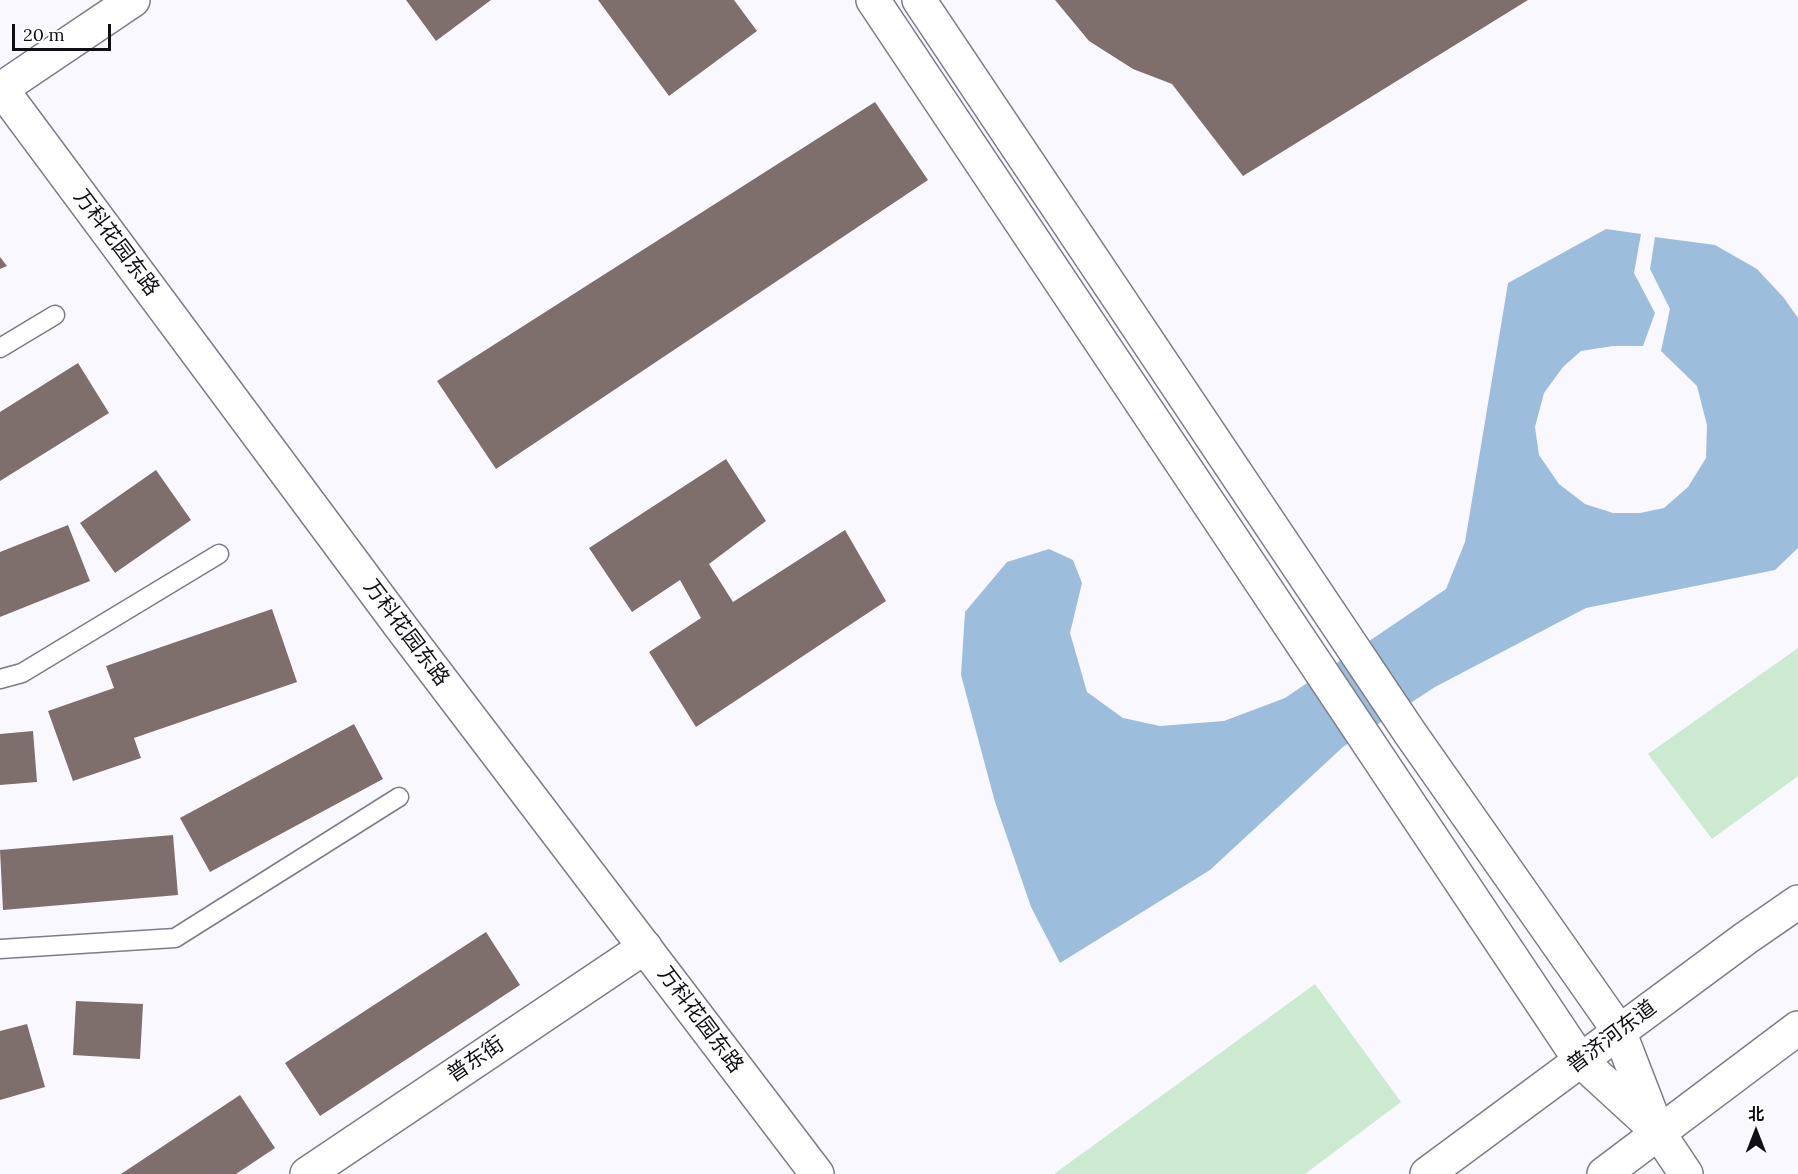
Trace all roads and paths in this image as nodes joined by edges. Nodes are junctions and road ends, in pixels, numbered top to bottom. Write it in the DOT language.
graph roads {
  1 [pos="133,0"];
  2 [pos="873,0"];
  3 [pos="920,0"];
  4 [pos="1,88"];
  5 [pos="55,315"];
  6 [pos="0,348"];
  7 [pos="219,554"];
  8 [pos="0,679"];
  9 [pos="399,797"];
  10 [pos="1798,902"];
  11 [pos="645,947"];
  12 [pos="0,949"];
  13 [pos="1798,1028"];
  14 [pos="1619,1031"];
  15 [pos="1580,1060"];
  16 [pos="1658,1132"];
  17 [pos="307,1174"];
  18 [pos="817,1174"];
  19 [pos="1426,1174"];
  20 [pos="1604,1174"];
  21 [pos="1686,1174"];
  1 -- 4 [label="street"];
  2 -- 15 [label="street"];
  3 -- 14 [label="street"];
  4 -- 11 [label="street, 万科花园东路"];
  5 -- 6 [label="lane"];
  7 -- 8 [label="lane"];
  9 -- 12 [label="lane"];
  10 -- 14 [label="street, 普济河东道"];
  11 -- 17 [label="street, 普东街"];
  11 -- 18 [label="street, 万科花园东路"];
  13 -- 16 [label="street"];
  14 -- 15 [label="street, 普济河东道"];
  14 -- 16 [label="street"];
  15 -- 16 [label="street"];
  15 -- 19 [label="street, 普济河东道"];
  16 -- 20 [label="street"];
  16 -- 21 [label="street"];
}
